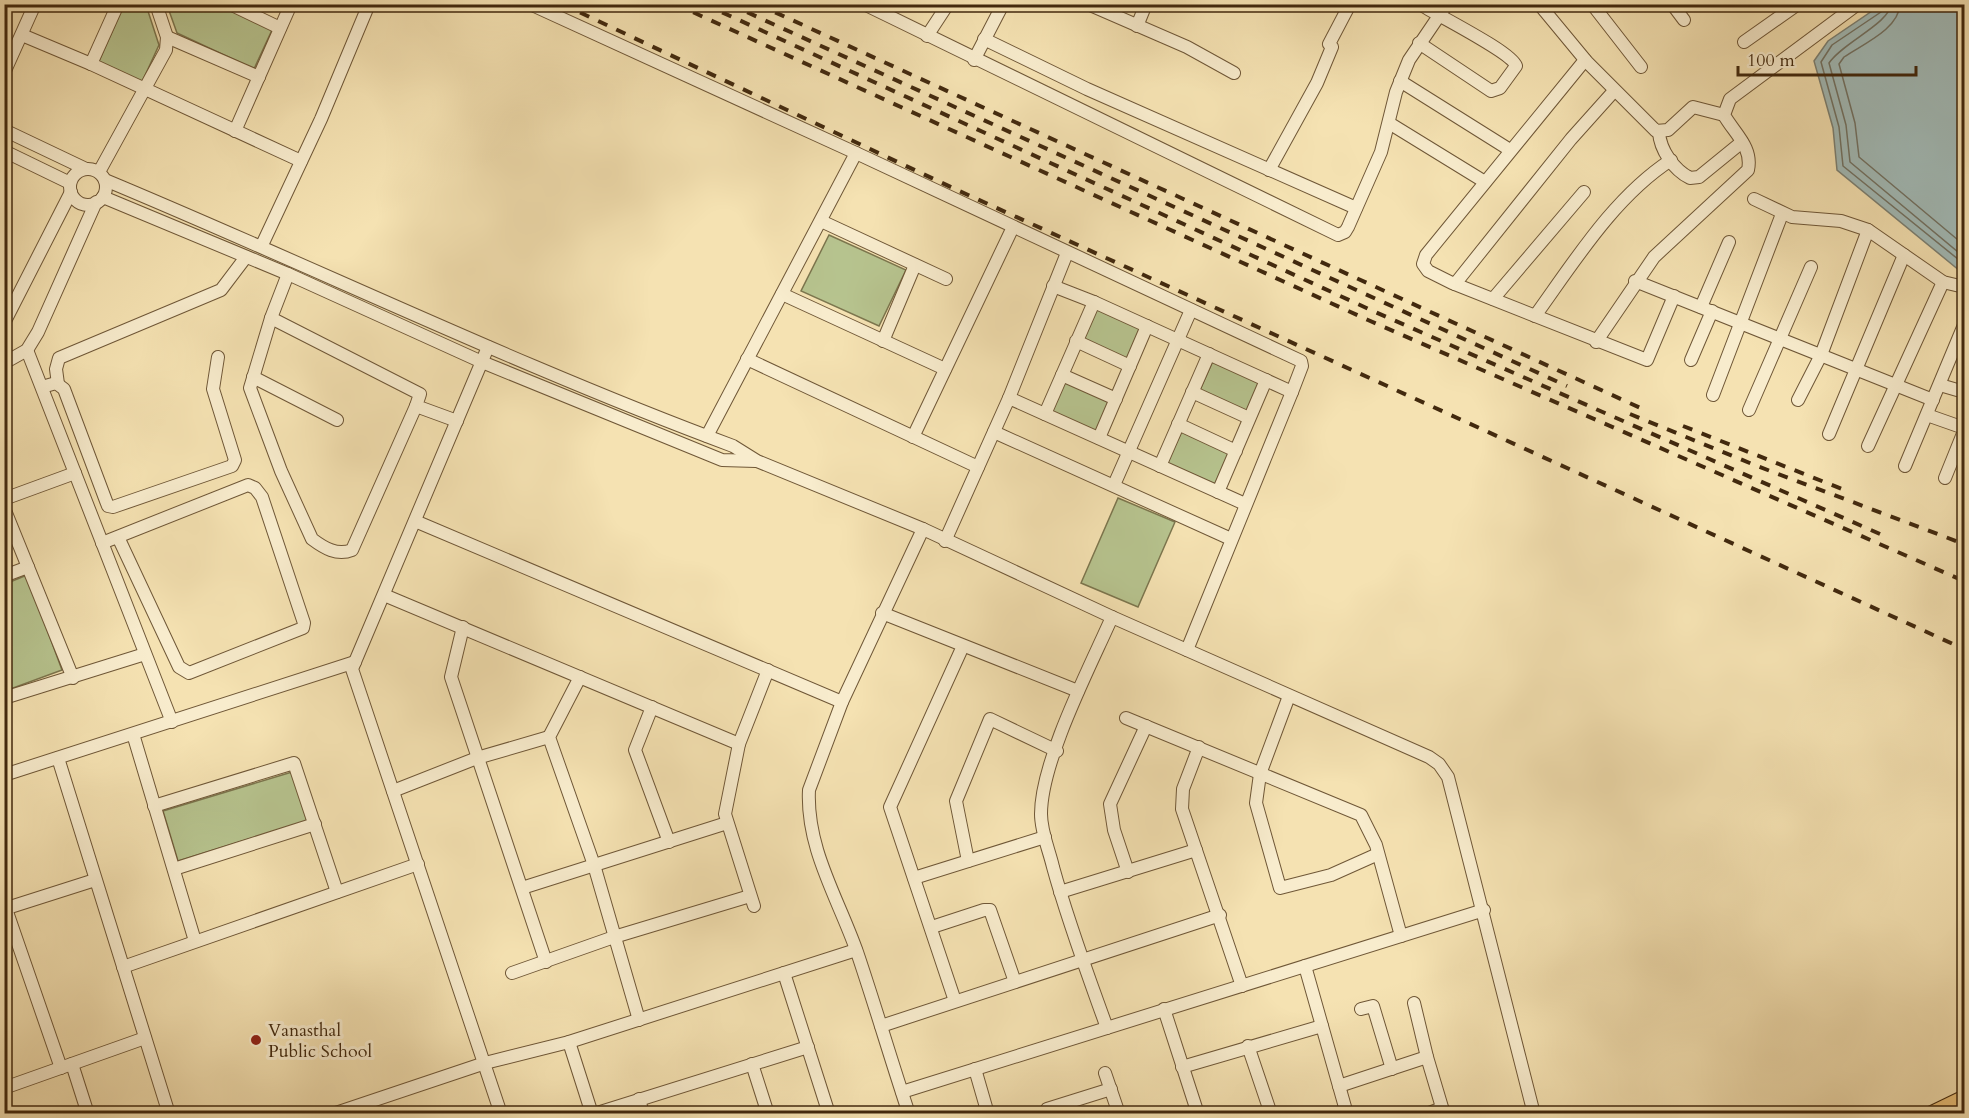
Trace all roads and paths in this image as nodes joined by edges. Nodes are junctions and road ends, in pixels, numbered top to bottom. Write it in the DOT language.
graph roads {
  1 [pos="35,4"];
  2 [pos="118,4"];
  3 [pos="156,4"];
  4 [pos="230,4"];
  5 [pos="291,4"];
  6 [pos="369,4"];
  7 [pos="530,4"];
  8 [pos="864,4"];
  9 [pos="948,4"];
  10 [pos="1003,4"];
  11 [pos="1088,4"];
  12 [pos="1146,4"];
  13 [pos="1350,4"];
  14 [pos="1420,4"];
  15 [pos="1447,4"];
  16 [pos="1539,4"];
  17 [pos="1672,4"];
  18 [pos="1798,4"];
  19 [pos="1858,4"];
  20 [pos="1597,6"];
  21 [pos="1439,16"];
  22 [pos="1684,20"];
  23 [pos="1137,26"];
  24 [pos="280,28"];
  25 [pos="22,35"];
  26 [pos="927,36"];
  27 [pos="167,37"];
  28 [pos="984,39"];
  29 [pos="1744,42"];
  30 [pos="1419,43"];
  31 [pos="974,60"];
  32 [pos="1585,60"];
  33 [pos="91,64"];
  34 [pos="1641,67"];
  35 [pos="4,73"];
  36 [pos="1234,73"];
  37 [pos="259,76"];
  38 [pos="1400,81"];
  39 [pos="146,89"];
  40 [pos="1614,91"];
  41 [pos="1724,115"];
  42 [pos="1389,123"];
  43 [pos="4,130"];
  44 [pos="235,131"];
  45 [pos="1659,132"];
  46 [pos="1742,142"];
  47 [pos="1510,150"];
  48 [pos="4,151"];
  49 [pos="856,153"];
  50 [pos="1671,160"];
  51 [pos="301,161"];
  52 [pos="86,169"];
  53 [pos="1269,170"];
  54 [pos="102,176"];
  55 [pos="1485,182"];
  56 [pos="71,187"];
  57 [pos="1584,192"];
  58 [pos="1754,199"];
  59 [pos="99,200"];
  60 [pos="1356,208"];
  61 [pos="1782,214"];
  62 [pos="820,220"];
  63 [pos="1013,227"];
  64 [pos="1868,230"];
  65 [pos="1728,242"];
  66 [pos="262,245"];
  67 [pos="1067,253"];
  68 [pos="1904,255"];
  69 [pos="246,257"];
  70 [pos="915,265"];
  71 [pos="1811,267"];
  72 [pos="288,274"];
  73 [pos="946,279"];
  74 [pos="1635,281"];
  75 [pos="1943,282"];
  76 [pos="1455,284"];
  77 [pos="1053,286"];
  78 [pos="1965,287"];
  79 [pos="782,294"];
  80 [pos="1674,296"];
  81 [pos="1493,299"];
  82 [pos="1094,302"];
  83 [pos="1706,309"];
  84 [pos="1191,310"];
  85 [pos="1535,316"];
  86 [pos="271,318"];
  87 [pos="4,323"];
  88 [pos="1742,323"];
  89 [pos="1965,325"];
  90 [pos="1147,326"];
  91 [pos="1781,339"];
  92 [pos="1176,340"];
  93 [pos="883,341"];
  94 [pos="1076,341"];
  95 [pos="1596,342"];
  96 [pos="488,347"];
  97 [pos="1960,347"];
  98 [pos="27,350"];
  99 [pos="1209,354"];
  100 [pos="1821,355"];
  101 [pos="219,357"];
  102 [pos="747,359"];
  103 [pos="1691,360"];
  104 [pos="482,362"];
  105 [pos="4,363"];
  106 [pos="1130,366"];
  107 [pos="945,369"];
  108 [pos="1858,370"];
  109 [pos="1062,375"];
  110 [pos="253,376"];
  111 [pos="1266,380"];
  112 [pos="58,384"];
  113 [pos="1894,384"];
  114 [pos="1940,385"];
  115 [pos="42,387"];
  116 [pos="1292,392"];
  117 [pos="1965,392"];
  118 [pos="1192,393"];
  119 [pos="1713,395"];
  120 [pos="1009,398"];
  121 [pos="1116,399"];
  122 [pos="1798,400"];
  123 [pos="1933,400"];
  124 [pos="416,406"];
  125 [pos="1749,410"];
  126 [pos="1045,414"];
  127 [pos="1927,415"];
  128 [pos="1250,418"];
  129 [pos="337,420"];
  130 [pos="457,421"];
  131 [pos="1178,424"];
  132 [pos="1965,429"];
  133 [pos="994,432"];
  134 [pos="1829,434"];
  135 [pos="707,436"];
  136 [pos="913,437"];
  137 [pos="1099,438"];
  138 [pos="1868,446"];
  139 [pos="1236,451"];
  140 [pos="1128,452"];
  141 [pos="757,461"];
  142 [pos="1160,466"];
  143 [pos="1905,466"];
  144 [pos="978,467"];
  145 [pos="75,472"];
  146 [pos="1945,478"];
  147 [pos="1114,485"];
  148 [pos="1218,492"];
  149 [pos="4,499"];
  150 [pos="1245,504"];
  151 [pos="4,508"];
  152 [pos="415,521"];
  153 [pos="923,529"];
  154 [pos="118,537"];
  155 [pos="1231,539"];
  156 [pos="945,541"];
  157 [pos="102,543"];
  158 [pos="28,567"];
  159 [pos="4,576"];
  160 [pos="384,595"];
  161 [pos="882,613"];
  162 [pos="1112,617"];
  163 [pos="463,627"];
  164 [pos="963,646"];
  165 [pos="1186,650"];
  166 [pos="145,654"];
  167 [pos="355,662"];
  168 [pos="768,670"];
  169 [pos="580,677"];
  170 [pos="73,678"];
  171 [pos="1078,691"];
  172 [pos="1289,696"];
  173 [pos="4,698"];
  174 [pos="842,702"];
  175 [pos="652,707"];
  176 [pos="1126,718"];
  177 [pos="172,722"];
  178 [pos="1146,726"];
  179 [pos="133,734"];
  180 [pos="549,737"];
  181 [pos="739,744"];
  182 [pos="1199,747"];
  183 [pos="1056,751"];
  184 [pos="58,758"];
  185 [pos="477,758"];
  186 [pos="1260,774"];
  187 [pos="4,775"];
  188 [pos="393,791"];
  189 [pos="154,806"];
  190 [pos="727,823"];
  191 [pos="315,824"];
  192 [pos="1045,837"];
  193 [pos="669,842"];
  194 [pos="1196,850"];
  195 [pos="1378,854"];
  196 [pos="968,861"];
  197 [pos="418,864"];
  198 [pos="594,866"];
  199 [pos="174,869"];
  200 [pos="1128,872"];
  201 [pos="914,878"];
  202 [pos="95,880"];
  203 [pos="522,888"];
  204 [pos="337,892"];
  205 [pos="1060,892"];
  206 [pos="5,909"];
  207 [pos="1484,910"];
  208 [pos="1220,915"];
  209 [pos="932,927"];
  210 [pos="1401,936"];
  211 [pos="614,937"];
  212 [pos="195,942"];
  213 [pos="856,950"];
  214 [pos="1083,960"];
  215 [pos="546,962"];
  216 [pos="123,966"];
  217 [pos="1305,966"];
  218 [pos="512,973"];
  219 [pos="784,973"];
  220 [pos="1015,982"];
  221 [pos="1242,986"];
  222 [pos="955,1002"];
  223 [pos="1414,1003"];
  224 [pos="1361,1008"];
  225 [pos="1164,1009"];
  226 [pos="639,1020"];
  227 [pos="881,1026"];
  228 [pos="1322,1026"];
  229 [pos="1107,1028"];
  230 [pos="145,1038"];
  231 [pos="569,1042"];
  232 [pos="1248,1046"];
  233 [pos="808,1047"];
  234 [pos="1427,1057"];
  235 [pos="485,1063"];
  236 [pos="752,1064"];
  237 [pos="66,1066"];
  238 [pos="1182,1067"];
  239 [pos="975,1069"];
  240 [pos="1392,1069"];
  241 [pos="1106,1073"];
  242 [pos="1339,1086"];
  243 [pos="4,1088"];
  244 [pos="1111,1089"];
  245 [pos="902,1092"];
  246 [pos="1965,1098"];
  247 [pos="639,1100"];
  248 [pos="1047,1107"];
  249 [pos="1443,1111"];
  250 [pos="88,1113"];
  251 [pos="169,1113"];
  252 [pos="333,1113"];
  253 [pos="501,1113"];
  254 [pos="593,1113"];
  255 [pos="643,1113"];
  256 [pos="768,1113"];
  257 [pos="829,1113"];
  258 [pos="909,1113"];
  259 [pos="988,1113"];
  260 [pos="1119,1113"];
  261 [pos="1198,1113"];
  262 [pos="1271,1113"];
  263 [pos="1347,1113"];
  264 [pos="1426,1113"];
  265 [pos="1534,1113"];
  266 [pos="1931,1113"];
  1 -- 25 [label="street"];
  2 -- 33 [label="street"];
  3 -- 27 [label="street"];
  4 -- 24 [label="street"];
  5 -- 24 [label="street"];
  6 -- 51 [label="street"];
  7 -- 49 [label="street"];
  8 -- 26 [label="street"];
  9 -- 26 [label="street"];
  10 -- 28 [label="street"];
  11 -- 23 [label="street"];
  12 -- 23 [label="street"];
  13 -- 53 [label="street"];
  14 -- 21 [label="street"];
  15 -- 21 [label="street"];
  16 -- 32 [label="street"];
  17 -- 22 [label="street"];
  18 -- 29 [label="street"];
  19 -- 41 [label="street"];
  20 -- 34 [label="street"];
  21 -- 30 [label="street"];
  21 -- 30 [label="street"];
  23 -- 36 [label="street"];
  24 -- 37 [label="street"];
  25 -- 33 [label="street"];
  25 -- 35 [label="street"];
  26 -- 31 [label="street"];
  27 -- 37 [label="street"];
  27 -- 39 [label="street"];
  28 -- 31 [label="street"];
  28 -- 53 [label="street"];
  30 -- 38 [label="street"];
  31 -- 60 [label="street"];
  32 -- 40 [label="street"];
  32 -- 47 [label="street"];
  33 -- 39 [label="street"];
  37 -- 44 [label="street"];
  38 -- 42 [label="street"];
  38 -- 47 [label="street"];
  39 -- 44 [label="street"];
  39 -- 54 [label="street"];
  40 -- 45 [label="street"];
  40 -- 76 [label="street"];
  41 -- 45 [label="street"];
  41 -- 46 [label="street"];
  42 -- 55 [label="street"];
  42 -- 60 [label="street"];
  43 -- 52 [label="street"];
  44 -- 51 [label="street"];
  45 -- 50 [label="street"];
  46 -- 50 [label="street"];
  46 -- 74 [label="street"];
  47 -- 55 [label="street"];
  48 -- 56 [label="street"];
  49 -- 62 [label="street"];
  49 -- 63 [label="street"];
  50 -- 85 [label="street"];
  51 -- 66 [label="street"];
  52 -- 54 [label="street"];
  52 -- 56 [label="street"];
  53 -- 60 [label="street"];
  54 -- 59 [label="street"];
  54 -- 66 [label="street"];
  55 -- 76 [label="street"];
  56 -- 59 [label="street"];
  56 -- 87 [label="street"];
  57 -- 81 [label="street"];
  58 -- 61 [label="street"];
  59 -- 69 [label="street"];
  59 -- 98 [label="street"];
  61 -- 64 [label="street"];
  61 -- 88 [label="street"];
  62 -- 70 [label="street"];
  62 -- 79 [label="street"];
  63 -- 67 [label="street"];
  63 -- 107 [label="street"];
  64 -- 68 [label="street"];
  64 -- 100 [label="street"];
  65 -- 83 [label="street"];
  66 -- 96 [label="street"];
  67 -- 77 [label="street"];
  67 -- 84 [label="street"];
  68 -- 75 [label="street"];
  68 -- 108 [label="street"];
  69 -- 72 [label="street"];
  69 -- 112 [label="street"];
  70 -- 73 [label="street"];
  70 -- 93 [label="street"];
  71 -- 91 [label="street"];
  72 -- 86 [label="street"];
  72 -- 104 [label="street"];
  74 -- 80 [label="street"];
  74 -- 95 [label="street"];
  75 -- 78 [label="street"];
  75 -- 113 [label="street"];
  76 -- 81 [label="street"];
  77 -- 82 [label="street"];
  77 -- 120 [label="street"];
  79 -- 93 [label="street"];
  79 -- 102 [label="street"];
  80 -- 83 [label="street"];
  80 -- 95 [label="street"];
  81 -- 85 [label="street"];
  82 -- 90 [label="street"];
  82 -- 94 [label="street"];
  83 -- 88 [label="street"];
  83 -- 103 [label="street"];
  84 -- 92 [label="street"];
  84 -- 116 [label="street"];
  85 -- 95 [label="street"];
  86 -- 110 [label="street"];
  86 -- 124 [label="street"];
  88 -- 91 [label="street"];
  88 -- 119 [label="street"];
  89 -- 97 [label="street"];
  90 -- 92 [label="street"];
  90 -- 106 [label="street"];
  91 -- 100 [label="street"];
  91 -- 125 [label="street"];
  92 -- 99 [label="street"];
  92 -- 140 [label="street"];
  93 -- 107 [label="street"];
  94 -- 106 [label="street"];
  94 -- 109 [label="street"];
  96 -- 104 [label="street"];
  96 -- 135 [label="street"];
  97 -- 114 [label="street"];
  98 -- 105 [label="street"];
  98 -- 115 [label="street"];
  99 -- 111 [label="street"];
  99 -- 118 [label="street"];
  100 -- 108 [label="street"];
  100 -- 122 [label="street"];
  101 -- 112 [label="street"];
  102 -- 135 [label="street"];
  102 -- 136 [label="street"];
  104 -- 130 [label="street"];
  104 -- 141 [label="street"];
  106 -- 121 [label="street"];
  107 -- 136 [label="street"];
  108 -- 113 [label="street"];
  108 -- 134 [label="street"];
  109 -- 121 [label="street"];
  109 -- 126 [label="street"];
  110 -- 124 [label="street"];
  110 -- 129 [label="street"];
  111 -- 116 [label="street"];
  111 -- 128 [label="street"];
  112 -- 115 [label="street"];
  113 -- 123 [label="street"];
  113 -- 138 [label="street"];
  114 -- 117 [label="street"];
  114 -- 123 [label="street"];
  115 -- 145 [label="street"];
  116 -- 150 [label="street"];
  118 -- 128 [label="street"];
  118 -- 131 [label="street"];
  120 -- 126 [label="street"];
  120 -- 133 [label="street"];
  121 -- 137 [label="street"];
  123 -- 127 [label="street"];
  124 -- 130 [label="street"];
  126 -- 137 [label="street"];
  127 -- 132 [label="street"];
  127 -- 143 [label="street"];
  128 -- 139 [label="street"];
  130 -- 152 [label="street"];
  131 -- 139 [label="street"];
  131 -- 142 [label="street"];
  132 -- 146 [label="street"];
  133 -- 144 [label="street"];
  133 -- 147 [label="street"];
  135 -- 141 [label="street"];
  136 -- 144 [label="street"];
  137 -- 140 [label="street"];
  139 -- 148 [label="street"];
  140 -- 142 [label="street"];
  140 -- 147 [label="street"];
  141 -- 153 [label="street"];
  142 -- 148 [label="street"];
  144 -- 156 [label="street"];
  145 -- 149 [label="street"];
  145 -- 157 [label="street"];
  147 -- 155 [label="street"];
  148 -- 150 [label="street"];
  150 -- 155 [label="street"];
  151 -- 158 [label="street"];
  152 -- 160 [label="street"];
  152 -- 168 [label="street"];
  153 -- 156 [label="street"];
  153 -- 161 [label="street"];
  154 -- 154 [label="street"];
  154 -- 157 [label="street"];
  155 -- 165 [label="street"];
  156 -- 162 [label="street"];
  157 -- 166 [label="street"];
  158 -- 159 [label="street"];
  158 -- 170 [label="street"];
  160 -- 163 [label="street"];
  160 -- 167 [label="street"];
  161 -- 164 [label="street"];
  161 -- 174 [label="street"];
  162 -- 165 [label="street"];
  162 -- 171 [label="street"];
  163 -- 169 [label="street"];
  163 -- 185 [label="street"];
  164 -- 171 [label="street"];
  164 -- 201 [label="street"];
  165 -- 172 [label="street"];
  166 -- 170 [label="street"];
  166 -- 177 [label="street"];
  167 -- 177 [label="street"];
  167 -- 188 [label="street"];
  168 -- 174 [label="street"];
  168 -- 181 [label="street"];
  169 -- 175 [label="street"];
  169 -- 180 [label="street"];
  170 -- 173 [label="street"];
  171 -- 183 [label="street"];
  172 -- 186 [label="street"];
  172 -- 207 [label="street"];
  174 -- 213 [label="street"];
  175 -- 181 [label="street"];
  175 -- 193 [label="street"];
  176 -- 178 [label="street"];
  177 -- 179 [label="street"];
  178 -- 182 [label="street"];
  178 -- 200 [label="street"];
  179 -- 184 [label="street"];
  179 -- 189 [label="street"];
  180 -- 185 [label="street"];
  180 -- 198 [label="street"];
  181 -- 190 [label="street"];
  182 -- 186 [label="street"];
  182 -- 194 [label="street"];
  183 -- 192 [label="street"];
  183 -- 196 [label="street"];
  184 -- 187 [label="street"];
  184 -- 202 [label="street"];
  185 -- 188 [label="street"];
  185 -- 203 [label="street"];
  186 -- 195 [label="street"];
  186 -- 195 [label="street"];
  188 -- 197 [label="street"];
  189 -- 191 [label="street"];
  189 -- 199 [label="street"];
  190 -- 193 [label="street"];
  190 -- 211 [label="street"];
  191 -- 199 [label="street"];
  191 -- 204 [label="street"];
  192 -- 196 [label="street"];
  192 -- 205 [label="street"];
  193 -- 198 [label="street"];
  194 -- 200 [label="street"];
  194 -- 208 [label="street"];
  195 -- 210 [label="street"];
  196 -- 201 [label="street"];
  197 -- 204 [label="street"];
  197 -- 235 [label="street"];
  198 -- 203 [label="street"];
  198 -- 211 [label="street"];
  199 -- 212 [label="street"];
  200 -- 205 [label="street"];
  201 -- 209 [label="street"];
  202 -- 206 [label="street"];
  202 -- 216 [label="street"];
  203 -- 215 [label="street"];
  204 -- 212 [label="street"];
  205 -- 214 [label="street"];
  206 -- 237 [label="street"];
  207 -- 210 [label="street"];
  207 -- 265 [label="street"];
  208 -- 214 [label="street"];
  208 -- 221 [label="street"];
  209 -- 220 [label="street"];
  209 -- 222 [label="street"];
  210 -- 217 [label="street"];
  211 -- 215 [label="street"];
  211 -- 226 [label="street"];
  212 -- 216 [label="street"];
  213 -- 219 [label="street"];
  213 -- 227 [label="street"];
  214 -- 220 [label="street"];
  214 -- 229 [label="street"];
  215 -- 218 [label="street"];
  216 -- 230 [label="street"];
  217 -- 221 [label="street"];
  217 -- 228 [label="street"];
  219 -- 226 [label="street"];
  219 -- 233 [label="street"];
  220 -- 222 [label="street"];
  221 -- 225 [label="street"];
  222 -- 227 [label="street"];
  223 -- 234 [label="street"];
  224 -- 240 [label="street"];
  225 -- 229 [label="street"];
  225 -- 238 [label="street"];
  226 -- 231 [label="street"];
  227 -- 245 [label="street"];
  228 -- 232 [label="street"];
  228 -- 242 [label="street"];
  229 -- 239 [label="street"];
  230 -- 237 [label="street"];
  230 -- 251 [label="street"];
  231 -- 235 [label="street"];
  231 -- 254 [label="street"];
  232 -- 238 [label="street"];
  232 -- 262 [label="street"];
  233 -- 236 [label="street"];
  233 -- 257 [label="street"];
  234 -- 240 [label="street"];
  234 -- 249 [label="street"];
  235 -- 252 [label="street"];
  235 -- 253 [label="street"];
  236 -- 247 [label="street"];
  236 -- 256 [label="street"];
  237 -- 243 [label="street"];
  237 -- 250 [label="street"];
  238 -- 261 [label="street"];
  239 -- 245 [label="street"];
  239 -- 259 [label="street"];
  240 -- 242 [label="street"];
  241 -- 244 [label="street"];
  242 -- 263 [label="street"];
  244 -- 248 [label="street"];
  244 -- 260 [label="street"];
  245 -- 258 [label="street"];
  246 -- 266 [label="main road"];
  247 -- 254 [label="street"];
  247 -- 255 [label="street"];
  249 -- 264 [label="street"];
}
